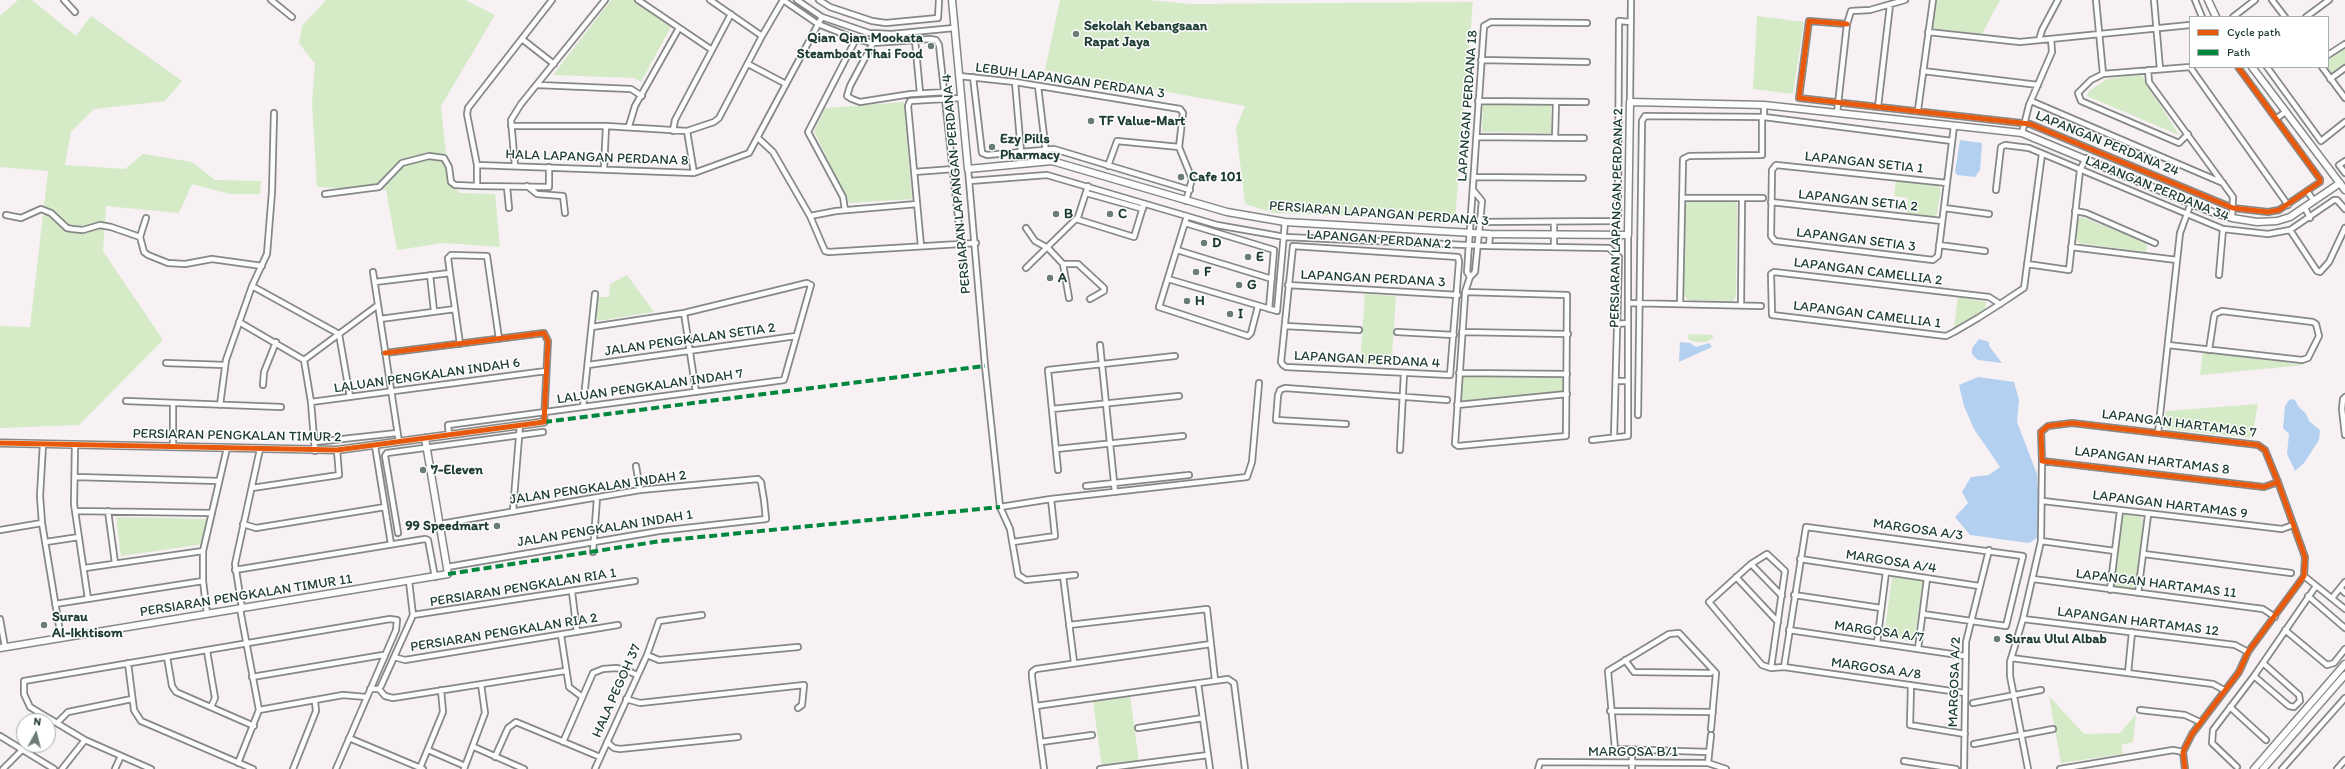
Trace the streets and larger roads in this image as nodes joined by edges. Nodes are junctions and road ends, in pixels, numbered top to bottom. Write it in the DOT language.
graph roads {
  1 [pos="64,0"];
  2 [pos="271,0"];
  3 [pos="552,0"];
  4 [pos="605,0"];
  5 [pos="638,0"];
  6 [pos="710,0"];
  7 [pos="783,0"];
  8 [pos="797,0"];
  9 [pos="819,0"];
  10 [pos="939,0"];
  11 [pos="952,0"];
  12 [pos="1631,0"];
  13 [pos="1905,0"];
  14 [pos="1933,0"];
  15 [pos="2058,0"];
  16 [pos="2096,0"];
  17 [pos="2154,0"];
  18 [pos="2195,0"];
  19 [pos="2208,0"];
  20 [pos="2255,0"];
  21 [pos="2272,0"];
  22 [pos="2329,0"];
  23 [pos="1890,5"];
  24 [pos="74,12"];
  25 [pos="731,14"];
  26 [pos="2202,16"];
  27 [pos="2216,16"];
  28 [pos="2234,16"];
  29 [pos="2284,16"];
  30 [pos="2307,16"];
  31 [pos="292,17"];
  32 [pos="822,17"];
  33 [pos="1631,22"];
  34 [pos="1588,23"];
  35 [pos="818,24"];
  36 [pos="1847,24"];
  37 [pos="2189,25"];
  38 [pos="679,28"];
  39 [pos="954,28"];
  40 [pos="2156,29"];
  41 [pos="1928,32"];
  42 [pos="2099,34"];
  43 [pos="762,36"];
  44 [pos="522,39"];
  45 [pos="856,39"];
  46 [pos="2051,39"];
  47 [pos="915,40"];
  48 [pos="2039,40"];
  49 [pos="873,43"];
  50 [pos="2345,44"];
  51 [pos="712,50"];
  52 [pos="2329,54"];
  53 [pos="1481,60"];
  54 [pos="1587,62"];
  55 [pos="554,64"];
  56 [pos="748,64"];
  57 [pos="2189,67"];
  58 [pos="2191,68"];
  59 [pos="2239,68"];
  60 [pos="2253,68"];
  61 [pos="2267,68"];
  62 [pos="2323,68"];
  63 [pos="2345,68"];
  64 [pos="2160,69"];
  65 [pos="2148,70"];
  66 [pos="1923,71"];
  67 [pos="2103,74"];
  68 [pos="959,76"];
  69 [pos="973,77"];
  70 [pos="2330,79"];
  71 [pos="1014,82"];
  72 [pos="786,84"];
  73 [pos="538,85"];
  74 [pos="2038,85"];
  75 [pos="1038,86"];
  76 [pos="946,92"];
  77 [pos="920,93"];
  78 [pos="642,96"];
  79 [pos="947,98"];
  80 [pos="961,98"];
  81 [pos="2345,98"];
  82 [pos="1478,100"];
  83 [pos="1838,101"];
  84 [pos="2031,101"];
  85 [pos="1556,102"];
  86 [pos="1586,102"];
  87 [pos="1630,102"];
  88 [pos="1764,105"];
  89 [pos="1878,107"];
  90 [pos="1918,110"];
  91 [pos="274,112"];
  92 [pos="2285,112"];
  93 [pos="1837,113"];
  94 [pos="1763,117"];
  95 [pos="2276,119"];
  96 [pos="2345,122"];
  97 [pos="2024,123"];
  98 [pos="511,126"];
  99 [pos="606,126"];
  100 [pos="630,126"];
  101 [pos="1954,126"];
  102 [pos="673,131"];
  103 [pos="687,131"];
  104 [pos="2022,133"];
  105 [pos="2188,134"];
  106 [pos="1477,137"];
  107 [pos="758,138"];
  108 [pos="1555,138"];
  109 [pos="1584,138"];
  110 [pos="1952,141"];
  111 [pos="1179,147"];
  112 [pos="1046,150"];
  113 [pos="1021,152"];
  114 [pos="2042,154"];
  115 [pos="2086,158"];
  116 [pos="1047,161"];
  117 [pos="2345,161"];
  118 [pos="477,165"];
  119 [pos="515,166"];
  120 [pos="1108,166"];
  121 [pos="549,167"];
  122 [pos="604,168"];
  123 [pos="954,169"];
  124 [pos="968,170"];
  125 [pos="2080,170"];
  126 [pos="914,172"];
  127 [pos="694,173"];
  128 [pos="2345,173"];
  129 [pos="1474,176"];
  130 [pos="1583,178"];
  131 [pos="970,181"];
  132 [pos="1947,183"];
  133 [pos="2223,183"];
  134 [pos="2340,183"];
  135 [pos="477,186"];
  136 [pos="527,186"];
  137 [pos="1088,186"];
  138 [pos="507,187"];
  139 [pos="1190,190"];
  140 [pos="1473,190"];
  141 [pos="1996,190"];
  142 [pos="2345,190"];
  143 [pos="2307,191"];
  144 [pos="1086,192"];
  145 [pos="325,194"];
  146 [pos="1682,198"];
  147 [pos="1742,198"];
  148 [pos="1763,198"];
  149 [pos="1186,201"];
  150 [pos="2314,201"];
  151 [pos="1771,202"];
  152 [pos="2191,203"];
  153 [pos="918,204"];
  154 [pos="2288,205"];
  155 [pos="1143,206"];
  156 [pos="509,208"];
  157 [pos="1944,208"];
  158 [pos="2234,208"];
  159 [pos="2305,208"];
  160 [pos="2345,209"];
  161 [pos="845,210"];
  162 [pos="2075,211"];
  163 [pos="565,213"];
  164 [pos="2185,213"];
  165 [pos="1989,214"];
  166 [pos="6,215"];
  167 [pos="810,216"];
  168 [pos="1188,216"];
  169 [pos="146,218"];
  170 [pos="2232,218"];
  171 [pos="2310,218"];
  172 [pos="1076,220"];
  173 [pos="1942,221"];
  174 [pos="1285,222"];
  175 [pos="1480,222"];
  176 [pos="1185,223"];
  177 [pos="1554,223"];
  178 [pos="1026,228"];
  179 [pos="2345,228"];
  180 [pos="2223,229"];
  181 [pos="2290,230"];
  182 [pos="1470,233"];
  183 [pos="1480,234"];
  184 [pos="1490,234"];
  185 [pos="1554,235"];
  186 [pos="1628,235"];
  187 [pos="140,236"];
  188 [pos="1285,237"];
  189 [pos="976,243"];
  190 [pos="2154,243"];
  191 [pos="961,244"];
  192 [pos="1470,245"];
  193 [pos="1939,245"];
  194 [pos="922,246"];
  195 [pos="1479,246"];
  196 [pos="1489,246"];
  197 [pos="1554,247"];
  198 [pos="2071,247"];
  199 [pos="1048,248"];
  200 [pos="1177,250"];
  201 [pos="1985,251"];
  202 [pos="2177,260"];
  203 [pos="1063,264"];
  204 [pos="2027,264"];
  205 [pos="262,266"];
  206 [pos="1026,268"];
  207 [pos="373,272"];
  208 [pos="450,273"];
  209 [pos="2219,275"];
  210 [pos="430,276"];
  211 [pos="1470,277"];
  212 [pos="1168,279"];
  213 [pos="1272,279"];
  214 [pos="375,282"];
  215 [pos="1288,285"];
  216 [pos="252,286"];
  217 [pos="596,294"];
  218 [pos="1465,294"];
  219 [pos="1457,295"];
  220 [pos="1069,298"];
  221 [pos="1090,299"];
  222 [pos="1628,303"];
  223 [pos="1640,303"];
  224 [pos="1680,304"];
  225 [pos="2000,304"];
  226 [pos="378,305"];
  227 [pos="1741,305"];
  228 [pos="1258,306"];
  229 [pos="1761,306"];
  230 [pos="455,309"];
  231 [pos="1269,309"];
  232 [pos="434,311"];
  233 [pos="1770,312"];
  234 [pos="684,313"];
  235 [pos="380,319"];
  236 [pos="239,322"];
  237 [pos="1616,324"];
  238 [pos="1628,324"];
  239 [pos="1285,326"];
  240 [pos="592,327"];
  241 [pos="1360,330"];
  242 [pos="1397,332"];
  243 [pos="1462,332"];
  244 [pos="339,334"];
  245 [pos="1568,334"];
  246 [pos="1454,335"];
  247 [pos="796,336"];
  248 [pos="499,339"];
  249 [pos="276,342"];
  250 [pos="460,344"];
  251 [pos="1100,345"];
  252 [pos="2168,345"];
  253 [pos="2209,350"];
  254 [pos="690,351"];
  255 [pos="385,353"];
  256 [pos="1175,356"];
  257 [pos="304,360"];
  258 [pos="166,363"];
  259 [pos="1102,364"];
  260 [pos="225,365"];
  261 [pos="588,365"];
  262 [pos="546,371"];
  263 [pos="1404,373"];
  264 [pos="1459,373"];
  265 [pos="1567,374"];
  266 [pos="1628,381"];
  267 [pos="1616,382"];
  268 [pos="1259,383"];
  269 [pos="263,385"];
  270 [pos="391,392"];
  271 [pos="696,392"];
  272 [pos="1566,394"];
  273 [pos="1179,396"];
  274 [pos="350,397"];
  275 [pos="1404,398"];
  276 [pos="2344,398"];
  277 [pos="1447,400"];
  278 [pos="126,401"];
  279 [pos="311,402"];
  280 [pos="1106,403"];
  281 [pos="173,404"];
  282 [pos="220,405"];
  283 [pos="1457,405"];
  284 [pos="281,407"];
  285 [pos="583,407"];
  286 [pos="1052,409"];
  287 [pos="544,412"];
  288 [pos="1638,415"];
  289 [pos="544,422"];
  290 [pos="1346,424"];
  291 [pos="520,425"];
  292 [pos="544,432"];
  293 [pos="397,433"];
  294 [pos="2158,433"];
  295 [pos="519,434"];
  296 [pos="2345,434"];
  297 [pos="449,435"];
  298 [pos="1183,436"];
  299 [pos="1614,437"];
  300 [pos="425,438"];
  301 [pos="1592,440"];
  302 [pos="315,442"];
  303 [pos="399,442"];
  304 [pos="0,443"];
  305 [pos="43,444"];
  306 [pos="1110,444"];
  307 [pos="75,445"];
  308 [pos="375,446"];
  309 [pos="173,447"];
  310 [pos="227,448"];
  311 [pos="427,448"];
  312 [pos="1056,448"];
  313 [pos="260,449"];
  314 [pos="337,450"];
  315 [pos="1400,450"];
  316 [pos="315,451"];
  317 [pos="2042,461"];
  318 [pos="636,466"];
  319 [pos="1058,470"];
  320 [pos="1189,475"];
  321 [pos="75,477"];
  322 [pos="219,481"];
  323 [pos="2278,482"];
  324 [pos="1114,483"];
  325 [pos="1086,486"];
  326 [pos="252,488"];
  327 [pos="640,490"];
  328 [pos="1115,492"];
  329 [pos="597,498"];
  330 [pos="1051,499"];
  331 [pos="2043,502"];
  332 [pos="1000,506"];
  333 [pos="385,507"];
  334 [pos="513,510"];
  335 [pos="75,511"];
  336 [pos="108,511"];
  337 [pos="2120,511"];
  338 [pos="212,513"];
  339 [pos="2148,515"];
  340 [pos="766,519"];
  341 [pos="42,523"];
  342 [pos="243,524"];
  343 [pos="440,524"];
  344 [pos="2293,525"];
  345 [pos="396,527"];
  346 [pos="389,529"];
  347 [pos="0,530"];
  348 [pos="398,534"];
  349 [pos="79,537"];
  350 [pos="593,541"];
  351 [pos="2041,541"];
  352 [pos="46,542"];
  353 [pos="1013,542"];
  354 [pos="391,544"];
  355 [pos="1989,550"];
  356 [pos="203,551"];
  357 [pos="2115,551"];
  358 [pos="593,552"];
  359 [pos="2144,554"];
  360 [pos="1800,560"];
  361 [pos="115,563"];
  362 [pos="1751,564"];
  363 [pos="447,566"];
  364 [pos="85,568"];
  365 [pos="235,570"];
  366 [pos="1886,572"];
  367 [pos="2291,573"];
  368 [pos="1075,575"];
  369 [pos="1063,576"];
  370 [pos="2304,576"];
  371 [pos="435,577"];
  372 [pos="1736,578"];
  373 [pos="1927,578"];
  374 [pos="2033,579"];
  375 [pos="202,581"];
  376 [pos="409,581"];
  377 [pos="635,581"];
  378 [pos="2345,582"];
  379 [pos="1979,586"];
  380 [pos="2316,586"];
  381 [pos="2340,588"];
  382 [pos="2110,590"];
  383 [pos="572,592"];
  384 [pos="2138,593"];
  385 [pos="2345,593"];
  386 [pos="1794,595"];
  387 [pos="1782,596"];
  388 [pos="2308,596"];
  389 [pos="2332,598"];
  390 [pos="88,599"];
  391 [pos="55,604"];
  392 [pos="1881,608"];
  393 [pos="241,609"];
  394 [pos="2345,609"];
  395 [pos="208,614"];
  396 [pos="1923,614"];
  397 [pos="413,615"];
  398 [pos="702,615"];
  399 [pos="2275,616"];
  400 [pos="0,619"];
  401 [pos="2023,619"];
  402 [pos="1970,620"];
  403 [pos="1778,622"];
  404 [pos="618,625"];
  405 [pos="1069,625"];
  406 [pos="2345,628"];
  407 [pos="1789,630"];
  408 [pos="2285,630"];
  409 [pos="577,632"];
  410 [pos="2132,632"];
  411 [pos="561,635"];
  412 [pos="61,638"];
  413 [pos="1877,643"];
  414 [pos="246,644"];
  415 [pos="1211,644"];
  416 [pos="3,647"];
  417 [pos="798,647"];
  418 [pos="1918,649"];
  419 [pos="2344,650"];
  420 [pos="207,651"];
  421 [pos="2248,652"];
  422 [pos="647,655"];
  423 [pos="383,656"];
  424 [pos="1965,656"];
  425 [pos="167,657"];
  426 [pos="394,657"];
  427 [pos="1624,660"];
  428 [pos="2010,660"];
  429 [pos="1074,662"];
  430 [pos="128,663"];
  431 [pos="2263,663"];
  432 [pos="2345,664"];
  433 [pos="1784,667"];
  434 [pos="1771,668"];
  435 [pos="565,671"];
  436 [pos="1714,671"];
  437 [pos="2128,673"];
  438 [pos="636,675"];
  439 [pos="2345,675"];
  440 [pos="2254,676"];
  441 [pos="252,677"];
  442 [pos="1215,680"];
  443 [pos="1198,683"];
  444 [pos="481,684"];
  445 [pos="1911,685"];
  446 [pos="370,689"];
  447 [pos="379,689"];
  448 [pos="441,690"];
  449 [pos="2042,690"];
  450 [pos="2224,690"];
  451 [pos="1965,693"];
  452 [pos="366,696"];
  453 [pos="581,696"];
  454 [pos="2014,696"];
  455 [pos="626,698"];
  456 [pos="2345,698"];
  457 [pos="132,699"];
  458 [pos="315,702"];
  459 [pos="1973,703"];
  460 [pos="1036,706"];
  461 [pos="211,707"];
  462 [pos="2230,707"];
  463 [pos="798,708"];
  464 [pos="259,710"];
  465 [pos="1610,710"];
  466 [pos="2140,710"];
  467 [pos="1713,712"];
  468 [pos="1203,718"];
  469 [pos="58,722"];
  470 [pos="2200,722"];
  471 [pos="254,726"];
  472 [pos="1138,728"];
  473 [pos="1711,729"];
  474 [pos="2053,729"];
  475 [pos="1965,734"];
  476 [pos="1092,735"];
  477 [pos="1711,735"];
  478 [pos="2022,735"];
  479 [pos="0,736"];
  480 [pos="738,737"];
  481 [pos="349,738"];
  482 [pos="85,740"];
  483 [pos="2266,740"];
  484 [pos="563,742"];
  485 [pos="607,742"];
  486 [pos="1041,742"];
  487 [pos="1974,744"];
  488 [pos="16,745"];
  489 [pos="474,747"];
  490 [pos="428,750"];
  491 [pos="1632,750"];
  492 [pos="1709,752"];
  493 [pos="2183,752"];
  494 [pos="19,753"];
  495 [pos="29,753"];
  496 [pos="1208,755"];
  497 [pos="121,756"];
  498 [pos="495,756"];
  499 [pos="600,757"];
  500 [pos="2345,760"];
  501 [pos="1904,761"];
  502 [pos="238,763"];
  503 [pos="1632,763"];
  504 [pos="1710,765"];
  505 [pos="465,767"];
  506 [pos="421,768"];
  507 [pos="2237,768"];
  508 [pos="3,769"];
  509 [pos="54,769"];
  510 [pos="62,769"];
  511 [pos="115,769"];
  512 [pos="151,769"];
  513 [pos="253,769"];
  514 [pos="292,769"];
  515 [pos="336,769"];
  516 [pos="524,769"];
  517 [pos="595,769"];
  518 [pos="1044,769"];
  519 [pos="1100,769"];
  520 [pos="1210,769"];
  521 [pos="1245,769"];
  522 [pos="1538,769"];
  523 [pos="1632,769"];
  524 [pos="1726,769"];
  525 [pos="1956,769"];
  526 [pos="1964,769"];
  527 [pos="2028,769"];
  528 [pos="2060,769"];
  529 [pos="2185,769"];
  530 [pos="2254,769"];
  531 [pos="2263,769"];
  532 [pos="2282,769"];
  533 [pos="2337,769"];
  1 -- 24 [label="street"];
  2 -- 31 [label="street"];
  3 -- 44 [label="street"];
  4 -- 55 [label="street"];
  5 -- 38 [label="street"];
  6 -- 25 [label="street"];
  7 -- 35 [label="street"];
  7 -- 43 [label="street"];
  8 -- 32 [label="street"];
  9 -- 10 [label="street"];
  11 -- 39 [label="street, PERSIARAN LAPANGAN PERDANA 4"];
  12 -- 33 [label="street, PERSIARAN LAPANGAN PERDANA 2"];
  13 -- 23 [label="street"];
  14 -- 41 [label="street"];
  15 -- 48 [label="street"];
  16 -- 42 [label="street"];
  17 -- 40 [label="street"];
  18 -- 26 [label="street"];
  19 -- 27 [label="street"];
  20 -- 28 [label="street"];
  21 -- 29 [label="street"];
  22 -- 30 [label="street"];
  23 -- 36 [label="street"];
  23 -- 89 [label="street"];
  25 -- 43 [label="street"];
  25 -- 51 [label="street"];
  32 -- 35 [label="street, HALA LAPANGAN PERDANA 8"];
  32 -- 39 [label="street"];
  33 -- 87 [label="street, PERSIARAN LAPANGAN PERDANA 2"];
  33 -- 177 [label="street"];
  34 -- 53 [label="street, LAPANGAN PERDANA 18"];
  35 -- 45 [label="street"];
  35 -- 72 [label="street, HALA LAPANGAN PERDANA 8"];
  36 -- 83 [label="street"];
  36 -- 83 [label="street, LAPANGAN PERDANA 24"];
  37 -- 40 [label="street"];
  38 -- 51 [label="street"];
  38 -- 78 [label="street"];
  39 -- 68 [label="street, PERSIARAN LAPANGAN PERDANA 4"];
  40 -- 42 [label="street"];
  40 -- 64 [label="street"];
  41 -- 48 [label="street"];
  41 -- 66 [label="street"];
  42 -- 46 [label="street"];
  42 -- 67 [label="street"];
  43 -- 56 [label="street"];
  44 -- 55 [label="street"];
  44 -- 118 [label="street"];
  45 -- 49 [label="street"];
  45 -- 161 [label="street"];
  46 -- 48 [label="street"];
  46 -- 74 [label="street"];
  47 -- 49 [label="street"];
  47 -- 76 [label="street"];
  47 -- 77 [label="street"];
  49 -- 77 [label="street"];
  50 -- 52 [label="street"];
  51 -- 102 [label="street"];
  53 -- 54 [label="street"];
  53 -- 82 [label="street, LAPANGAN PERDANA 18"];
  55 -- 73 [label="street"];
  56 -- 72 [label="street"];
  56 -- 103 [label="street"];
  57 -- 64 [label="street"];
  58 -- 154 [label="street"];
  59 -- 95 [label="street"];
  60 -- 92 [label="street"];
  61 -- 96 [label="street"];
  62 -- 70 [label="street"];
  63 -- 70 [label="street"];
  64 -- 65 [label="street"];
  65 -- 67 [label="street"];
  65 -- 105 [label="street"];
  66 -- 74 [label="street"];
  66 -- 90 [label="street"];
  67 -- 105 [label="street"];
  68 -- 69 [label="street, LEBUH LAPANGAN PERDANA 3"];
  68 -- 80 [label="street, PERSIARAN LAPANGAN PERDANA 4"];
  69 -- 71 [label="street, LEBUH LAPANGAN PERDANA 3"];
  69 -- 113 [label="street"];
  70 -- 81 [label="street"];
  71 -- 75 [label="street, LEBUH LAPANGAN PERDANA 3"];
  71 -- 113 [label="street"];
  72 -- 107 [label="street, HALA LAPANGAN PERDANA 8"];
  73 -- 78 [label="street"];
  73 -- 98 [label="street"];
  74 -- 84 [label="street"];
  75 -- 111 [label="street, LEBUH LAPANGAN PERDANA 3"];
  75 -- 112 [label="street"];
  76 -- 77 [label="street"];
  76 -- 79 [label="street"];
  78 -- 100 [label="street"];
  79 -- 80 [label="street"];
  79 -- 123 [label="street"];
  79 -- 126 [label="street"];
  80 -- 124 [label="street, PERSIARAN LAPANGAN PERDANA 4"];
  82 -- 85 [label="street"];
  82 -- 106 [label="street, LAPANGAN PERDANA 18"];
  83 -- 89 [label="street, LAPANGAN PERDANA 24"];
  83 -- 93 [label="street"];
  84 -- 97 [label="street"];
  84 -- 133 [label="street"];
  85 -- 86 [label="street"];
  85 -- 108 [label="street"];
  87 -- 88 [label="street"];
  87 -- 186 [label="street, PERSIARAN LAPANGAN PERDANA 2"];
  88 -- 93 [label="street"];
  88 -- 94 [label="street"];
  89 -- 90 [label="street, LAPANGAN PERDANA 24"];
  90 -- 97 [label="street, LAPANGAN PERDANA 24"];
  91 -- 205 [label="street"];
  92 -- 95 [label="street"];
  92 -- 134 [label="street"];
  93 -- 101 [label="street"];
  94 -- 110 [label="street"];
  94 -- 146 [label="street"];
  94 -- 223 [label="street"];
  95 -- 143 [label="street, LAPANGAN PERDANA 24"];
  97 -- 104 [label="street"];
  97 -- 158 [label="street, LAPANGAN PERDANA 24"];
  98 -- 99 [label="street"];
  98 -- 119 [label="street"];
  99 -- 100 [label="street"];
  99 -- 122 [label="street"];
  100 -- 102 [label="street"];
  101 -- 104 [label="street"];
  101 -- 110 [label="street"];
  102 -- 103 [label="street"];
  103 -- 127 [label="street"];
  104 -- 115 [label="street"];
  105 -- 133 [label="street"];
  106 -- 108 [label="street"];
  106 -- 129 [label="street, LAPANGAN PERDANA 18"];
  107 -- 127 [label="street, HALA LAPANGAN PERDANA 8"];
  107 -- 167 [label="street"];
  108 -- 109 [label="street"];
  110 -- 132 [label="street"];
  111 -- 120 [label="street"];
  111 -- 139 [label="street"];
  112 -- 113 [label="street"];
  112 -- 116 [label="street"];
  112 -- 120 [label="street"];
  114 -- 125 [label="street, LAPANGAN PERDANA 34"];
  114 -- 141 [label="street, LAPANGAN PERDANA 34"];
  114 -- 204 [label="street, LAPANGAN CAMELLIA 1"];
  115 -- 125 [label="street"];
  115 -- 152 [label="street"];
  116 -- 124 [label="street, PERSIARAN LAPANGAN PERDANA 3"];
  116 -- 149 [label="street, PERSIARAN LAPANGAN PERDANA 3"];
  117 -- 128 [label="street"];
  118 -- 119 [label="street, HALA LAPANGAN PERDANA 8"];
  118 -- 135 [label="street"];
  119 -- 121 [label="street, HALA LAPANGAN PERDANA 8"];
  120 -- 139 [label="street"];
  121 -- 122 [label="street, HALA LAPANGAN PERDANA 8"];
  121 -- 136 [label="street"];
  122 -- 127 [label="street, HALA LAPANGAN PERDANA 8"];
  123 -- 126 [label="street"];
  123 -- 191 [label="street"];
  124 -- 131 [label="street, PERSIARAN LAPANGAN PERDANA 4"];
  125 -- 162 [label="street"];
  125 -- 164 [label="street, LAPANGAN PERDANA 34"];
  126 -- 153 [label="street"];
  129 -- 130 [label="street"];
  129 -- 140 [label="street, LAPANGAN PERDANA 18"];
  131 -- 137 [label="street, PERSIARAN LAPANGAN PERDANA 3"];
  131 -- 189 [label="street, PERSIARAN LAPANGAN PERDANA 4"];
  132 -- 151 [label="street, LAPANGAN SETIA 1"];
  132 -- 157 [label="street"];
  133 -- 158 [label="street"];
  134 -- 142 [label="street"];
  134 -- 150 [label="street"];
  135 -- 138 [label="street"];
  135 -- 145 [label="street"];
  136 -- 138 [label="street"];
  136 -- 163 [label="street"];
  137 -- 144 [label="street"];
  137 -- 155 [label="street, PERSIARAN LAPANGAN PERDANA 3"];
  138 -- 156 [label="street"];
  139 -- 149 [label="street"];
  140 -- 175 [label="street, LAPANGAN PERDANA 18"];
  140 -- 182 [label="street, LAPANGAN PERDANA 18"];
  143 -- 150 [label="street"];
  143 -- 154 [label="street, LAPANGAN PERDANA 24"];
  144 -- 155 [label="street"];
  144 -- 172 [label="street"];
  146 -- 147 [label="street"];
  146 -- 224 [label="street"];
  147 -- 148 [label="street"];
  147 -- 227 [label="street"];
  149 -- 174 [label="street, PERSIARAN LAPANGAN PERDANA 3"];
  150 -- 159 [label="street"];
  151 -- 173 [label="street, LAPANGAN SETIA 2"];
  151 -- 193 [label="street, LAPANGAN SETIA 3"];
  152 -- 164 [label="street"];
  152 -- 170 [label="street"];
  153 -- 161 [label="street"];
  153 -- 194 [label="street"];
  154 -- 158 [label="street, LAPANGAN PERDANA 24"];
  155 -- 168 [label="street, PERSIARAN LAPANGAN PERDANA 3"];
  155 -- 172 [label="street"];
  157 -- 165 [label="street"];
  157 -- 173 [label="street"];
  158 -- 170 [label="street"];
  159 -- 170 [label="street"];
  159 -- 171 [label="street"];
  160 -- 171 [label="street, LAPANGAN PERDANA 34"];
  161 -- 167 [label="street"];
  162 -- 190 [label="street"];
  162 -- 198 [label="street"];
  164 -- 180 [label="street, LAPANGAN PERDANA 34"];
  164 -- 202 [label="street"];
  166 -- 187 [label="street"];
  167 -- 194 [label="street"];
  168 -- 176 [label="street"];
  168 -- 188 [label="street, PERSIARAN LAPANGAN PERDANA 3"];
  169 -- 187 [label="street"];
  171 -- 181 [label="street, LAPANGAN PERDANA 34"];
  172 -- 199 [label="street"];
  173 -- 193 [label="street"];
  174 -- 182 [label="street, PERSIARAN LAPANGAN PERDANA 3"];
  174 -- 188 [label="street"];
  175 -- 177 [label="street"];
  175 -- 183 [label="street, LAPANGAN PERDANA 18"];
  176 -- 200 [label="street"];
  176 -- 213 [label="street"];
  177 -- 185 [label="street"];
  178 -- 199 [label="street"];
  179 -- 181 [label="street"];
  180 -- 181 [label="street, LAPANGAN PERDANA 34"];
  180 -- 209 [label="street"];
  182 -- 183 [label="street, PERSIARAN LAPANGAN PERDANA 3"];
  182 -- 192 [label="street, LAPANGAN PERDANA 18"];
  183 -- 184 [label="street, PERSIARAN LAPANGAN PERDANA 3"];
  183 -- 195 [label="street, LAPANGAN PERDANA 18"];
  184 -- 185 [label="street, PERSIARAN LAPANGAN PERDANA 3"];
  184 -- 196 [label="street"];
  185 -- 186 [label="street, PERSIARAN LAPANGAN PERDANA 3"];
  185 -- 197 [label="street"];
  186 -- 222 [label="street, PERSIARAN LAPANGAN PERDANA 2"];
  187 -- 205 [label="street"];
  188 -- 192 [label="street, PERSIARAN LAPANGAN PERDANA 3"];
  188 -- 231 [label="street"];
  189 -- 191 [label="street"];
  189 -- 332 [label="street, PERSIARAN LAPANGAN PERDANA 4"];
  191 -- 194 [label="street"];
  192 -- 195 [label="street, PERSIARAN LAPANGAN PERDANA 3"];
  192 -- 211 [label="street, LAPANGAN PERDANA 18"];
  193 -- 201 [label="street"];
  195 -- 196 [label="street, PERSIARAN LAPANGAN PERDANA 3"];
  195 -- 211 [label="street, LAPANGAN PERDANA 18"];
  196 -- 197 [label="street, PERSIARAN LAPANGAN PERDANA 3"];
  197 -- 237 [label="street, PERSIARAN LAPANGAN PERDANA 3"];
  198 -- 202 [label="street"];
  198 -- 204 [label="street"];
  199 -- 203 [label="street"];
  199 -- 206 [label="street"];
  200 -- 212 [label="street"];
  200 -- 213 [label="street"];
  202 -- 252 [label="street"];
  203 -- 220 [label="street"];
  203 -- 221 [label="street"];
  204 -- 225 [label="street, LAPANGAN CAMELLIA 1"];
  205 -- 216 [label="street"];
  207 -- 214 [label="street"];
  208 -- 210 [label="street"];
  208 -- 230 [label="street"];
  208 -- 248 [label="street"];
  210 -- 214 [label="street"];
  210 -- 232 [label="street"];
  211 -- 218 [label="street, LAPANGAN PERDANA 18"];
  212 -- 228 [label="street"];
  212 -- 228 [label="street"];
  213 -- 231 [label="street"];
  214 -- 226 [label="street"];
  215 -- 219 [label="street, LAPANGAN PERDANA 3"];
  215 -- 219 [label="street, LAPANGAN PERDANA 2"];
  215 -- 239 [label="street"];
  216 -- 236 [label="street"];
  216 -- 244 [label="street"];
  217 -- 240 [label="street"];
  218 -- 219 [label="street, LAPANGAN PERDANA 3"];
  218 -- 243 [label="street, LAPANGAN PERDANA 18"];
  218 -- 245 [label="street, LAPANGAN PERDANA 3"];
  219 -- 246 [label="street"];
  222 -- 223 [label="street"];
  222 -- 238 [label="street, PERSIARAN LAPANGAN PERDANA 2"];
  223 -- 224 [label="street"];
  223 -- 288 [label="street"];
  224 -- 227 [label="street"];
  225 -- 233 [label="street, LAPANGAN CAMELLIA 1"];
  225 -- 233 [label="street, LAPANGAN CAMELLIA 2"];
  226 -- 235 [label="street"];
  226 -- 244 [label="street"];
  227 -- 229 [label="street"];
  228 -- 231 [label="street"];
  230 -- 232 [label="street"];
  230 -- 250 [label="street"];
  232 -- 235 [label="street"];
  234 -- 240 [label="street"];
  234 -- 247 [label="street"];
  234 -- 254 [label="street"];
  235 -- 255 [label="street"];
  236 -- 249 [label="street"];
  236 -- 260 [label="street"];
  237 -- 238 [label="street"];
  237 -- 267 [label="street"];
  238 -- 266 [label="street, PERSIARAN LAPANGAN PERDANA 2"];
  239 -- 241 [label="street"];
  239 -- 263 [label="street, LAPANGAN PERDANA 4"];
  240 -- 261 [label="street"];
  242 -- 246 [label="street"];
  243 -- 245 [label="street"];
  243 -- 264 [label="street, LAPANGAN PERDANA 18"];
  244 -- 257 [label="street"];
  244 -- 274 [label="street"];
  245 -- 265 [label="street"];
  246 -- 263 [label="street, LAPANGAN PERDANA 4"];
  247 -- 254 [label="street, JALAN PENGKALAN SETIA 2"];
  247 -- 271 [label="street, LALUAN PENGKALAN INDAH 7"];
  248 -- 250 [label="street"];
  248 -- 262 [label="street"];
  249 -- 257 [label="street"];
  249 -- 269 [label="street"];
  250 -- 255 [label="street"];
  251 -- 259 [label="street"];
  252 -- 253 [label="street"];
  252 -- 294 [label="street"];
  253 -- 253 [label="street"];
  254 -- 261 [label="street, JALAN PENGKALAN SETIA 2"];
  254 -- 271 [label="street"];
  255 -- 270 [label="street"];
  256 -- 259 [label="street"];
  257 -- 279 [label="street"];
  258 -- 260 [label="street"];
  259 -- 280 [label="street"];
  259 -- 286 [label="street"];
  260 -- 282 [label="street"];
  261 -- 285 [label="street"];
  262 -- 270 [label="street, LALUAN PENGKALAN INDAH 6"];
  262 -- 287 [label="street"];
  263 -- 275 [label="street"];
  264 -- 265 [label="street"];
  264 -- 283 [label="street, LAPANGAN PERDANA 18"];
  265 -- 272 [label="street"];
  266 -- 267 [label="street"];
  266 -- 299 [label="street, PERSIARAN LAPANGAN PERDANA 2"];
  267 -- 299 [label="street"];
  268 -- 328 [label="street"];
  270 -- 274 [label="street, LALUAN PENGKALAN INDAH 6"];
  270 -- 293 [label="street"];
  271 -- 285 [label="street, LALUAN PENGKALAN INDAH 7"];
  272 -- 283 [label="street"];
  272 -- 283 [label="street, LAPANGAN PERDANA 18"];
  273 -- 280 [label="street"];
  274 -- 279 [label="street, LALUAN PENGKALAN INDAH 6"];
  275 -- 277 [label="street"];
  275 -- 290 [label="street"];
  275 -- 315 [label="street"];
  276 -- 296 [label="street"];
  278 -- 281 [label="street"];
  279 -- 302 [label="street"];
  280 -- 286 [label="street"];
  280 -- 306 [label="street"];
  281 -- 282 [label="street"];
  281 -- 309 [label="street"];
  282 -- 284 [label="street"];
  285 -- 287 [label="street, LALUAN PENGKALAN INDAH 7"];
  286 -- 312 [label="street"];
  287 -- 289 [label="street"];
  287 -- 297 [label="street, LALUAN PENGKALAN INDAH 7"];
  289 -- 291 [label="street, PERSIARAN PENGKALAN TIMUR 2"];
  291 -- 295 [label="street"];
  291 -- 297 [label="street, PERSIARAN PENGKALAN TIMUR 2"];
  292 -- 295 [label="street"];
  293 -- 302 [label="street"];
  293 -- 303 [label="street"];
  294 -- 317 [label="street, LAPANGAN HARTAMAS 7"];
  294 -- 323 [label="street, LAPANGAN HARTAMAS 7"];
  295 -- 311 [label="street"];
  295 -- 334 [label="street"];
  297 -- 300 [label="street, PERSIARAN PENGKALAN TIMUR 2"];
  298 -- 306 [label="street"];
  299 -- 301 [label="street"];
  300 -- 303 [label="street, PERSIARAN PENGKALAN TIMUR 2"];
  300 -- 311 [label="street"];
  302 -- 316 [label="street"];
  303 -- 308 [label="street, PERSIARAN PENGKALAN TIMUR 2"];
  304 -- 305 [label="street, PERSIARAN PENGKALAN TIMUR 2"];
  305 -- 307 [label="street, PERSIARAN PENGKALAN TIMUR 2"];
  305 -- 341 [label="street"];
  306 -- 312 [label="street"];
  306 -- 324 [label="street"];
  307 -- 309 [label="street, PERSIARAN PENGKALAN TIMUR 2"];
  307 -- 321 [label="street"];
  308 -- 314 [label="street, PERSIARAN PENGKALAN TIMUR 2"];
  308 -- 333 [label="street"];
  309 -- 310 [label="street, PERSIARAN PENGKALAN TIMUR 2"];
  310 -- 313 [label="street, PERSIARAN PENGKALAN TIMUR 2"];
  310 -- 322 [label="street"];
  311 -- 343 [label="street"];
  311 -- 345 [label="street"];
  312 -- 319 [label="street"];
  313 -- 316 [label="street, PERSIARAN PENGKALAN TIMUR 2"];
  313 -- 326 [label="street"];
  314 -- 316 [label="street, PERSIARAN PENGKALAN TIMUR 2"];
  314 -- 326 [label="street"];
  317 -- 323 [label="street, LAPANGAN HARTAMAS 8"];
  317 -- 331 [label="street"];
  318 -- 327 [label="street"];
  320 -- 324 [label="street"];
  321 -- 322 [label="street"];
  321 -- 335 [label="street"];
  322 -- 338 [label="street"];
  323 -- 344 [label="street, LAPANGAN HARTAMAS 7"];
  324 -- 325 [label="street"];
  324 -- 328 [label="street"];
  326 -- 342 [label="street"];
  327 -- 329 [label="street, JALAN PENGKALAN INDAH 2"];
  327 -- 340 [label="street, JALAN PENGKALAN INDAH 2"];
  328 -- 330 [label="street"];
  329 -- 334 [label="street, JALAN PENGKALAN INDAH 2"];
  329 -- 350 [label="street"];
  330 -- 332 [label="street"];
  330 -- 353 [label="street"];
  331 -- 337 [label="street, LAPANGAN HARTAMAS 9"];
  331 -- 351 [label="street"];
  332 -- 353 [label="street, PERSIARAN LAPANGAN PERDANA 4"];
  333 -- 342 [label="street"];
  333 -- 346 [label="street"];
  334 -- 343 [label="street, JALAN PENGKALAN INDAH 2"];
  335 -- 336 [label="street"];
  335 -- 349 [label="street"];
  336 -- 338 [label="street"];
  336 -- 361 [label="street"];
  337 -- 339 [label="street, LAPANGAN HARTAMAS 9"];
  337 -- 357 [label="street"];
  338 -- 356 [label="street"];
  339 -- 344 [label="street, LAPANGAN HARTAMAS 9"];
  339 -- 359 [label="street"];
  340 -- 350 [label="street, JALAN PENGKALAN INDAH 1"];
  341 -- 347 [label="street"];
  341 -- 352 [label="street"];
  342 -- 365 [label="street"];
  343 -- 363 [label="street"];
  344 -- 370 [label="street, LAPANGAN HARTAMAS 7"];
  345 -- 346 [label="street"];
  345 -- 348 [label="street"];
  346 -- 354 [label="street"];
  349 -- 352 [label="street"];
  349 -- 364 [label="street"];
  350 -- 358 [label="street"];
  350 -- 363 [label="street, JALAN PENGKALAN INDAH 1"];
  351 -- 357 [label="street"];
  351 -- 374 [label="street"];
  352 -- 391 [label="street"];
  353 -- 369 [label="street, PERSIARAN LAPANGAN PERDANA 4"];
  354 -- 365 [label="street"];
  354 -- 371 [label="street"];
  355 -- 360 [label="street, MARGOSA A/3"];
  355 -- 379 [label="street, MARGOSA A/2"];
  355 -- 402 [label="street, MARGOSA A/3"];
  356 -- 361 [label="street"];
  356 -- 375 [label="street"];
  357 -- 382 [label="street"];
  359 -- 367 [label="street"];
  359 -- 384 [label="street"];
  360 -- 366 [label="street, MARGOSA A/4"];
  360 -- 386 [label="street"];
  361 -- 364 [label="street"];
  362 -- 372 [label="street"];
  362 -- 387 [label="street"];
  362 -- 387 [label="street"];
  363 -- 371 [label="street, PERSIARAN PENGKALAN TIMUR 11"];
  364 -- 390 [label="street"];
  365 -- 393 [label="street"];
  366 -- 373 [label="street, MARGOSA A/4"];
  366 -- 392 [label="street"];
  368 -- 369 [label="street, PERSIARAN LAPANGAN PERDANA 4"];
  369 -- 405 [label="street"];
  370 -- 380 [label="street"];
  370 -- 399 [label="street"];
  371 -- 376 [label="street, PERSIARAN PENGKALAN TIMUR 11"];
  372 -- 403 [label="street"];
  372 -- 434 [label="street"];
  373 -- 379 [label="street, MARGOSA A/4"];
  373 -- 396 [label="street"];
  374 -- 382 [label="street, LAPANGAN HARTAMAS 11"];
  374 -- 401 [label="street"];
  375 -- 390 [label="street"];
  375 -- 395 [label="street"];
  376 -- 393 [label="street, PERSIARAN PENGKALAN TIMUR 11"];
  376 -- 397 [label="street"];
  377 -- 383 [label="street, PERSIARAN PENGKALAN RIA 1"];
  378 -- 381 [label="street"];
  379 -- 402 [label="street, MARGOSA A/2"];
  380 -- 388 [label="street"];
  380 -- 389 [label="street"];
  381 -- 385 [label="street"];
  381 -- 389 [label="street"];
  382 -- 384 [label="street, LAPANGAN HARTAMAS 11"];
  383 -- 397 [label="street, PERSIARAN PENGKALAN RIA 1"];
  383 -- 409 [label="street"];
  384 -- 399 [label="street, LAPANGAN HARTAMAS 11"];
  386 -- 392 [label="street"];
  386 -- 407 [label="street"];
  387 -- 403 [label="street"];
  388 -- 406 [label="street"];
  388 -- 408 [label="street"];
  389 -- 394 [label="street"];
  390 -- 391 [label="street"];
  391 -- 412 [label="street"];
  392 -- 413 [label="street"];
  393 -- 395 [label="street, PERSIARAN PENGKALAN TIMUR 11"];
  393 -- 414 [label="street"];
  395 -- 412 [label="street, PERSIARAN PENGKALAN TIMUR 11"];
  396 -- 402 [label="street"];
  396 -- 418 [label="street"];
  397 -- 426 [label="street"];
  398 -- 422 [label="street, HALA PEGOH 37"];
  399 -- 421 [label="street"];
  400 -- 416 [label="street"];
  401 -- 410 [label="street, LAPANGAN HARTAMAS 12"];
  401 -- 428 [label="street"];
  402 -- 424 [label="street, MARGOSA A/2"];
  403 -- 434 [label="street"];
  404 -- 409 [label="street, PERSIARAN PENGKALAN RIA 2"];
  405 -- 415 [label="street"];
  405 -- 429 [label="street"];
  407 -- 413 [label="street, MARGOSA A/7"];
  407 -- 433 [label="street"];
  408 -- 419 [label="street"];
  408 -- 431 [label="street"];
  409 -- 411 [label="street, PERSIARAN PENGKALAN RIA 2"];
  410 -- 421 [label="street, LAPANGAN HARTAMAS 12"];
  410 -- 437 [label="street"];
  411 -- 426 [label="street, PERSIARAN PENGKALAN RIA 2"];
  411 -- 435 [label="street"];
  412 -- 416 [label="street, PERSIARAN PENGKALAN TIMUR 11"];
  413 -- 418 [label="street, MARGOSA A/7"];
  414 -- 420 [label="street"];
  414 -- 423 [label="street"];
  414 -- 441 [label="street"];
  415 -- 429 [label="street"];
  415 -- 442 [label="street"];
  417 -- 422 [label="street"];
  418 -- 424 [label="street, MARGOSA A/7"];
  420 -- 425 [label="street"];
  420 -- 461 [label="street"];
  421 -- 450 [label="street"];
  422 -- 438 [label="street, HALA PEGOH 37"];
  423 -- 441 [label="street"];
  423 -- 446 [label="street"];
  424 -- 451 [label="street, MARGOSA A/2"];
  425 -- 430 [label="street"];
  425 -- 461 [label="street"];
  426 -- 447 [label="street"];
  427 -- 436 [label="street"];
  427 -- 436 [label="street"];
  427 -- 465 [label="street"];
  428 -- 437 [label="street"];
  428 -- 454 [label="street"];
  429 -- 460 [label="street"];
  430 -- 457 [label="street"];
  430 -- 469 [label="street"];
  431 -- 440 [label="street"];
  431 -- 440 [label="street"];
  432 -- 530 [label="street"];
  433 -- 434 [label="street, MARGOSA A/8"];
  433 -- 445 [label="street, MARGOSA A/8"];
  435 -- 444 [label="street"];
  435 -- 453 [label="street"];
  436 -- 467 [label="street"];
  437 -- 450 [label="street"];
  438 -- 453 [label="street"];
  438 -- 455 [label="street, HALA PEGOH 37"];
  439 -- 531 [label="street"];
  440 -- 462 [label="street"];
  441 -- 464 [label="street"];
  442 -- 443 [label="street"];
  442 -- 521 [label="street"];
  443 -- 460 [label="street"];
  443 -- 468 [label="street"];
  444 -- 448 [label="street"];
  444 -- 489 [label="street"];
  445 -- 451 [label="street, MARGOSA A/8"];
  445 -- 475 [label="street"];
  446 -- 447 [label="street"];
  446 -- 452 [label="street"];
  447 -- 448 [label="street"];
  448 -- 490 [label="street"];
  449 -- 454 [label="street"];
  450 -- 470 [label="street"];
  451 -- 475 [label="street, MARGOSA A/2"];
  452 -- 458 [label="street"];
  452 -- 481 [label="street"];
  453 -- 484 [label="street"];
  454 -- 459 [label="street"];
  454 -- 478 [label="street"];
  455 -- 463 [label="street"];
  455 -- 485 [label="street, HALA PEGOH 37"];
  456 -- 532 [label="street"];
  457 -- 469 [label="street"];
  457 -- 502 [label="street"];
  458 -- 464 [label="street"];
  458 -- 514 [label="street"];
  460 -- 486 [label="street"];
  461 -- 471 [label="street"];
  462 -- 483 [label="street"];
  462 -- 507 [label="street"];
  464 -- 471 [label="street"];
  465 -- 467 [label="street"];
  465 -- 491 [label="street"];
  466 -- 470 [label="street"];
  467 -- 473 [label="street"];
  468 -- 472 [label="street"];
  468 -- 496 [label="street"];
  469 -- 482 [label="street"];
  470 -- 493 [label="street"];
  471 -- 502 [label="street"];
  474 -- 478 [label="street"];
  475 -- 526 [label="street, MARGOSA A/2"];
  476 -- 486 [label="street"];
  477 -- 492 [label="street"];
  478 -- 487 [label="street"];
  478 -- 527 [label="street"];
  479 -- 488 [label="street"];
  480 -- 485 [label="street"];
  481 -- 506 [label="street"];
  481 -- 515 [label="street"];
  482 -- 497 [label="street"];
  482 -- 510 [label="street"];
  484 -- 498 [label="street"];
  484 -- 499 [label="street"];
  485 -- 499 [label="street, HALA PEGOH 37"];
  486 -- 518 [label="street"];
  489 -- 498 [label="street"];
  489 -- 505 [label="street"];
  490 -- 505 [label="street"];
  490 -- 506 [label="street"];
  491 -- 492 [label="street"];
  491 -- 503 [label="street"];
  492 -- 504 [label="street"];
  493 -- 528 [label="street"];
  493 -- 529 [label="street"];
  494 -- 508 [label="street"];
  495 -- 509 [label="street"];
  496 -- 519 [label="street"];
  496 -- 520 [label="street"];
  497 -- 511 [label="street"];
  497 -- 512 [label="street"];
  498 -- 516 [label="street"];
  499 -- 517 [label="street, HALA PEGOH 37"];
  500 -- 533 [label="street"];
  501 -- 525 [label="street"];
  502 -- 513 [label="street"];
  503 -- 504 [label="street, MARGOSA B/1"];
  503 -- 522 [label="street, MARGOSA B/1"];
  503 -- 523 [label="street"];
  504 -- 524 [label="street, MARGOSA B/1"];
}
